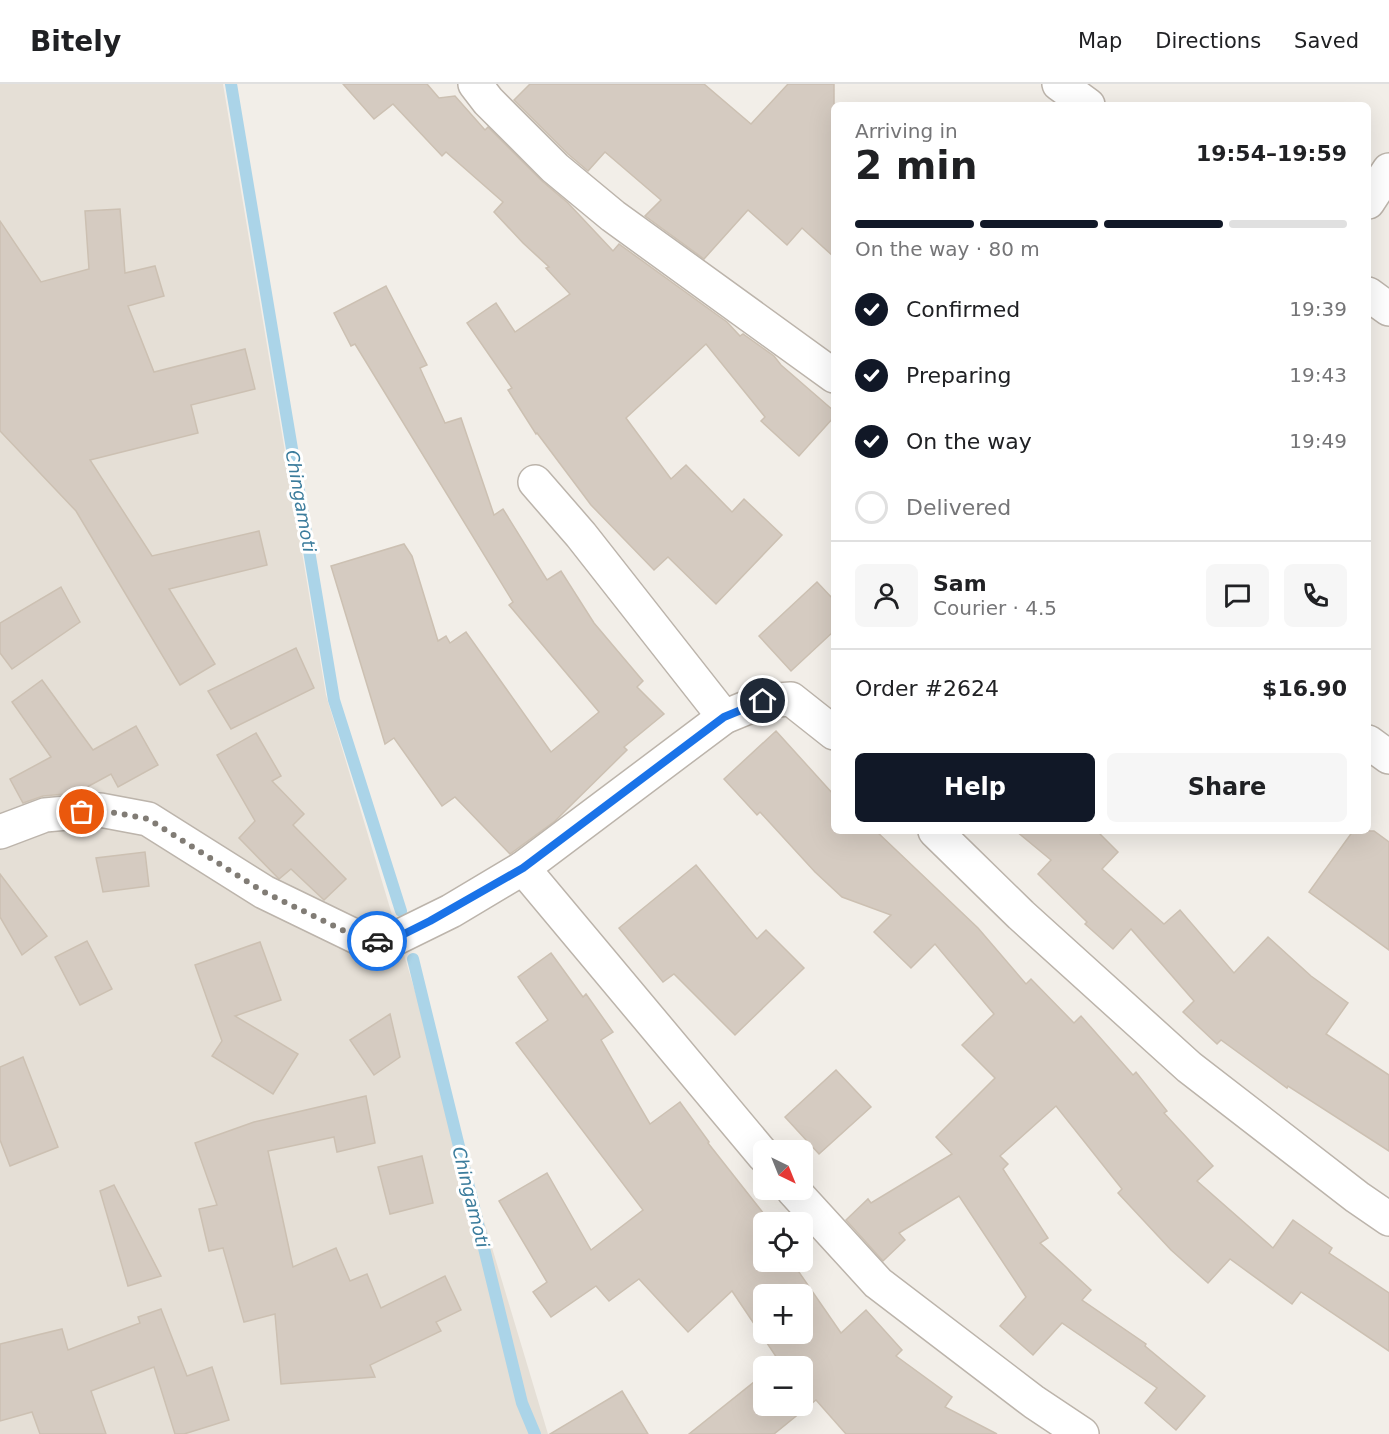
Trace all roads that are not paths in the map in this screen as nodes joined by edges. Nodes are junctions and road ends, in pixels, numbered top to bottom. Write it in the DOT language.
graph roads {
  1 [pos="475,84"];
  2 [pos="1059,84"];
  3 [pos="1084,102"];
  4 [pos="1389,170"];
  5 [pos="1371,197"];
  6 [pos="1371,296"];
  7 [pos="1389,309"];
  8 [pos="831,374"];
  9 [pos="535,482"];
  10 [pos="724,717"];
  11 [pos="831,731"];
  12 [pos="1371,744"];
  13 [pos="1389,757"];
  14 [pos="0,832"];
  15 [pos="938,834"];
  16 [pos="523,868"];
  17 [pos="753,1143"];
  18 [pos="803,1200"];
  19 [pos="1389,1219"];
  20 [pos="1082,1434"];
  1 -- 8 [label="street"];
  2 -- 3 [label="street"];
  4 -- 5 [label="street"];
  6 -- 7 [label="street"];
  9 -- 10 [label="street"];
  10 -- 11 [label="street"];
  10 -- 16 [label="street"];
  12 -- 13 [label="street"];
  14 -- 16 [label="street"];
  15 -- 19 [label="street"];
  16 -- 17 [label="street"];
  18 -- 20 [label="street"];
}
